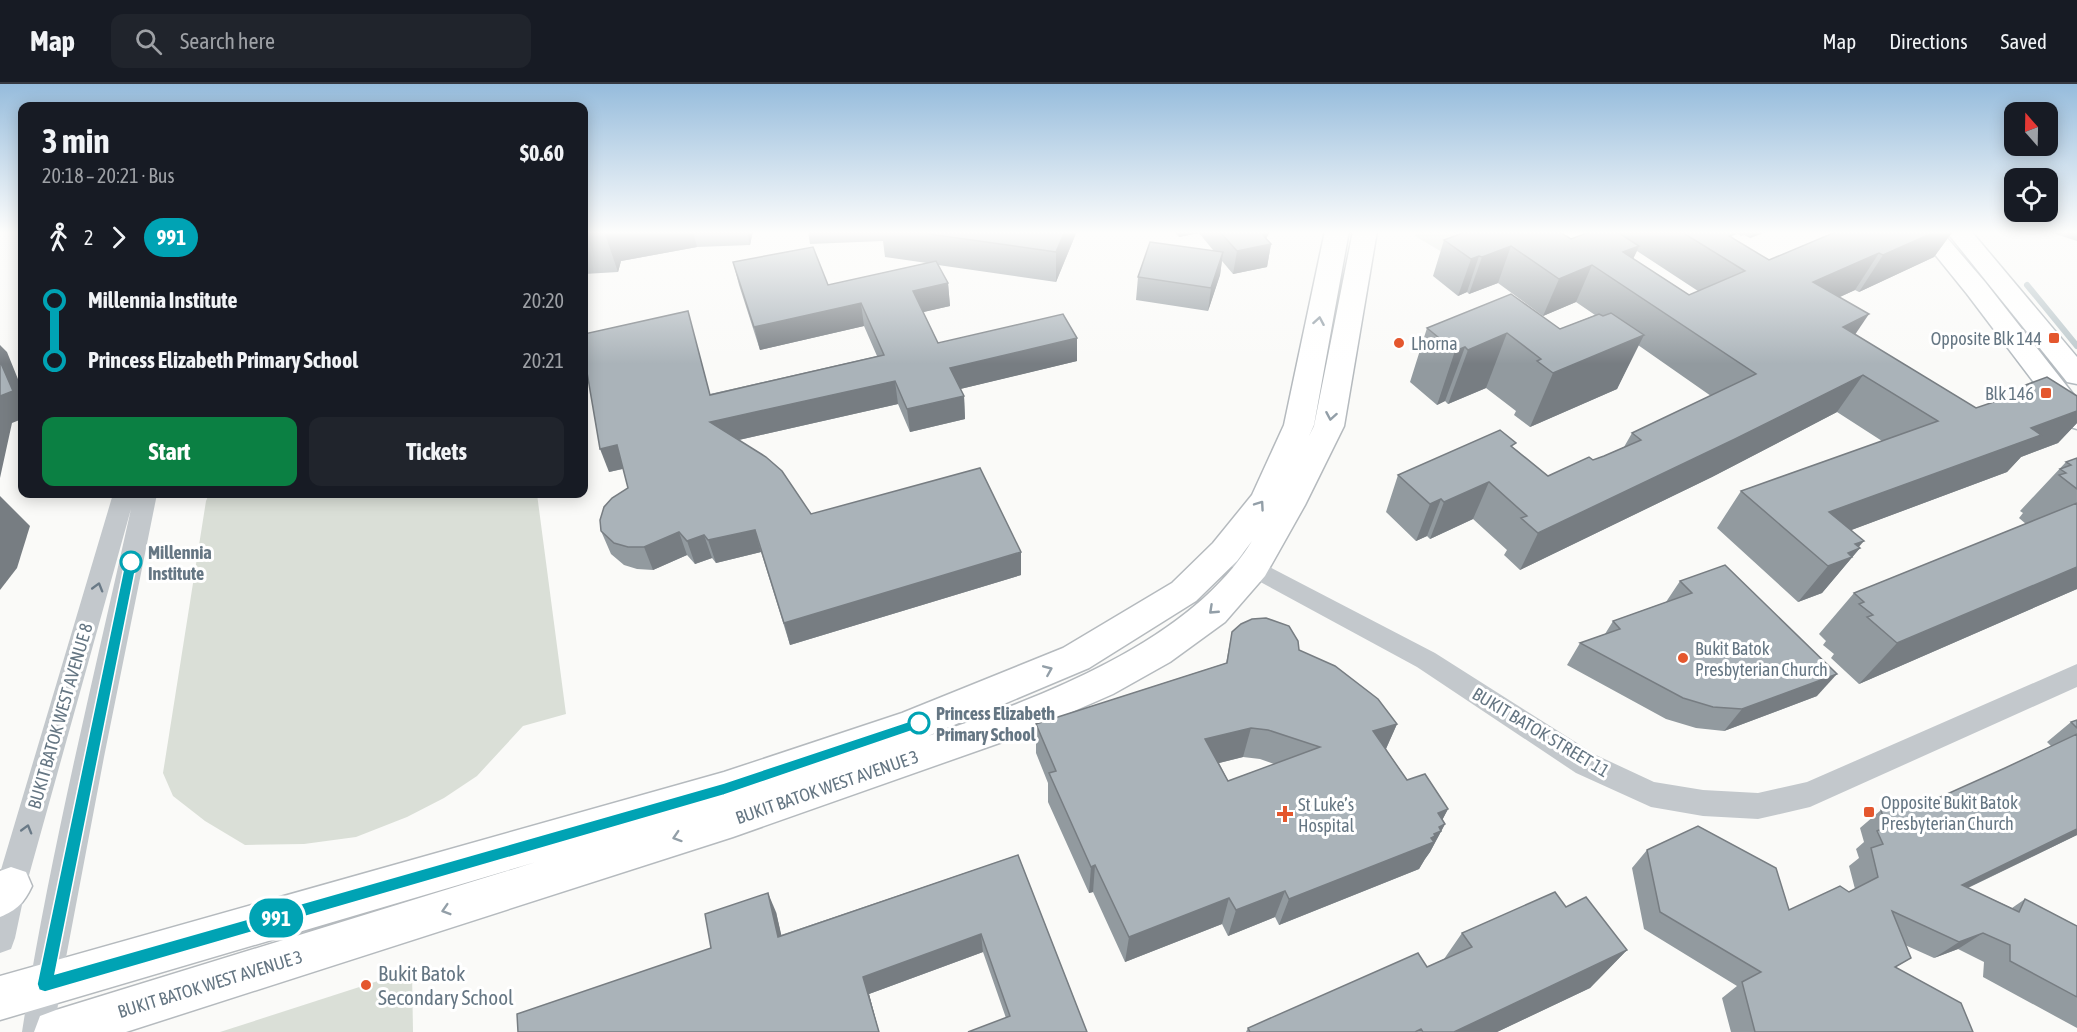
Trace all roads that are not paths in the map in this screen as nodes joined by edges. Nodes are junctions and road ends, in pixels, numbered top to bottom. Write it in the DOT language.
graph roads {
  1 [pos="1328,275"];
  2 [pos="1357,275"];
  3 [pos="1965,275"];
  4 [pos="1995,275"];
  5 [pos="2077,375"];
  6 [pos="2077,419"];
  7 [pos="123,498"];
  8 [pos="145,498"];
  9 [pos="1239,560"];
  10 [pos="2077,675"];
  11 [pos="5,891"];
  12 [pos="0,938"];
  13 [pos="45,984"];
  14 [pos="0,998"];
  15 [pos="38,1032"];
  16 [pos="56,1032"];
  9 -- 1 [label="main road, BUKIT BATOK WEST AVENUE 3, one-way"];
  2 -- 9 [label="main road, BUKIT BATOK WEST AVENUE 3, one-way"];
  3 -- 6 [label="main road"];
  4 -- 5 [label="main road"];
  11 -- 7 [label="street, BUKIT BATOK WEST AVENUE 8, one-way"];
  8 -- 13 [label="street, BUKIT BATOK WEST AVENUE 8"];
  9 -- 10 [label="street, BUKIT BATOK STREET 11"];
  13 -- 9 [label="main road, BUKIT BATOK WEST AVENUE 3, one-way"];
  9 -- 16 [label="main road, BUKIT BATOK WEST AVENUE 3, one-way"];
  11 -- 12 [label="street, BUKIT BATOK WEST AVENUE 8"];
  13 -- 14 [label="main road, BUKIT BATOK WEST AVENUE 3"];
  13 -- 15 [label="street, BUKIT BATOK WEST AVENUE 8"];
}
